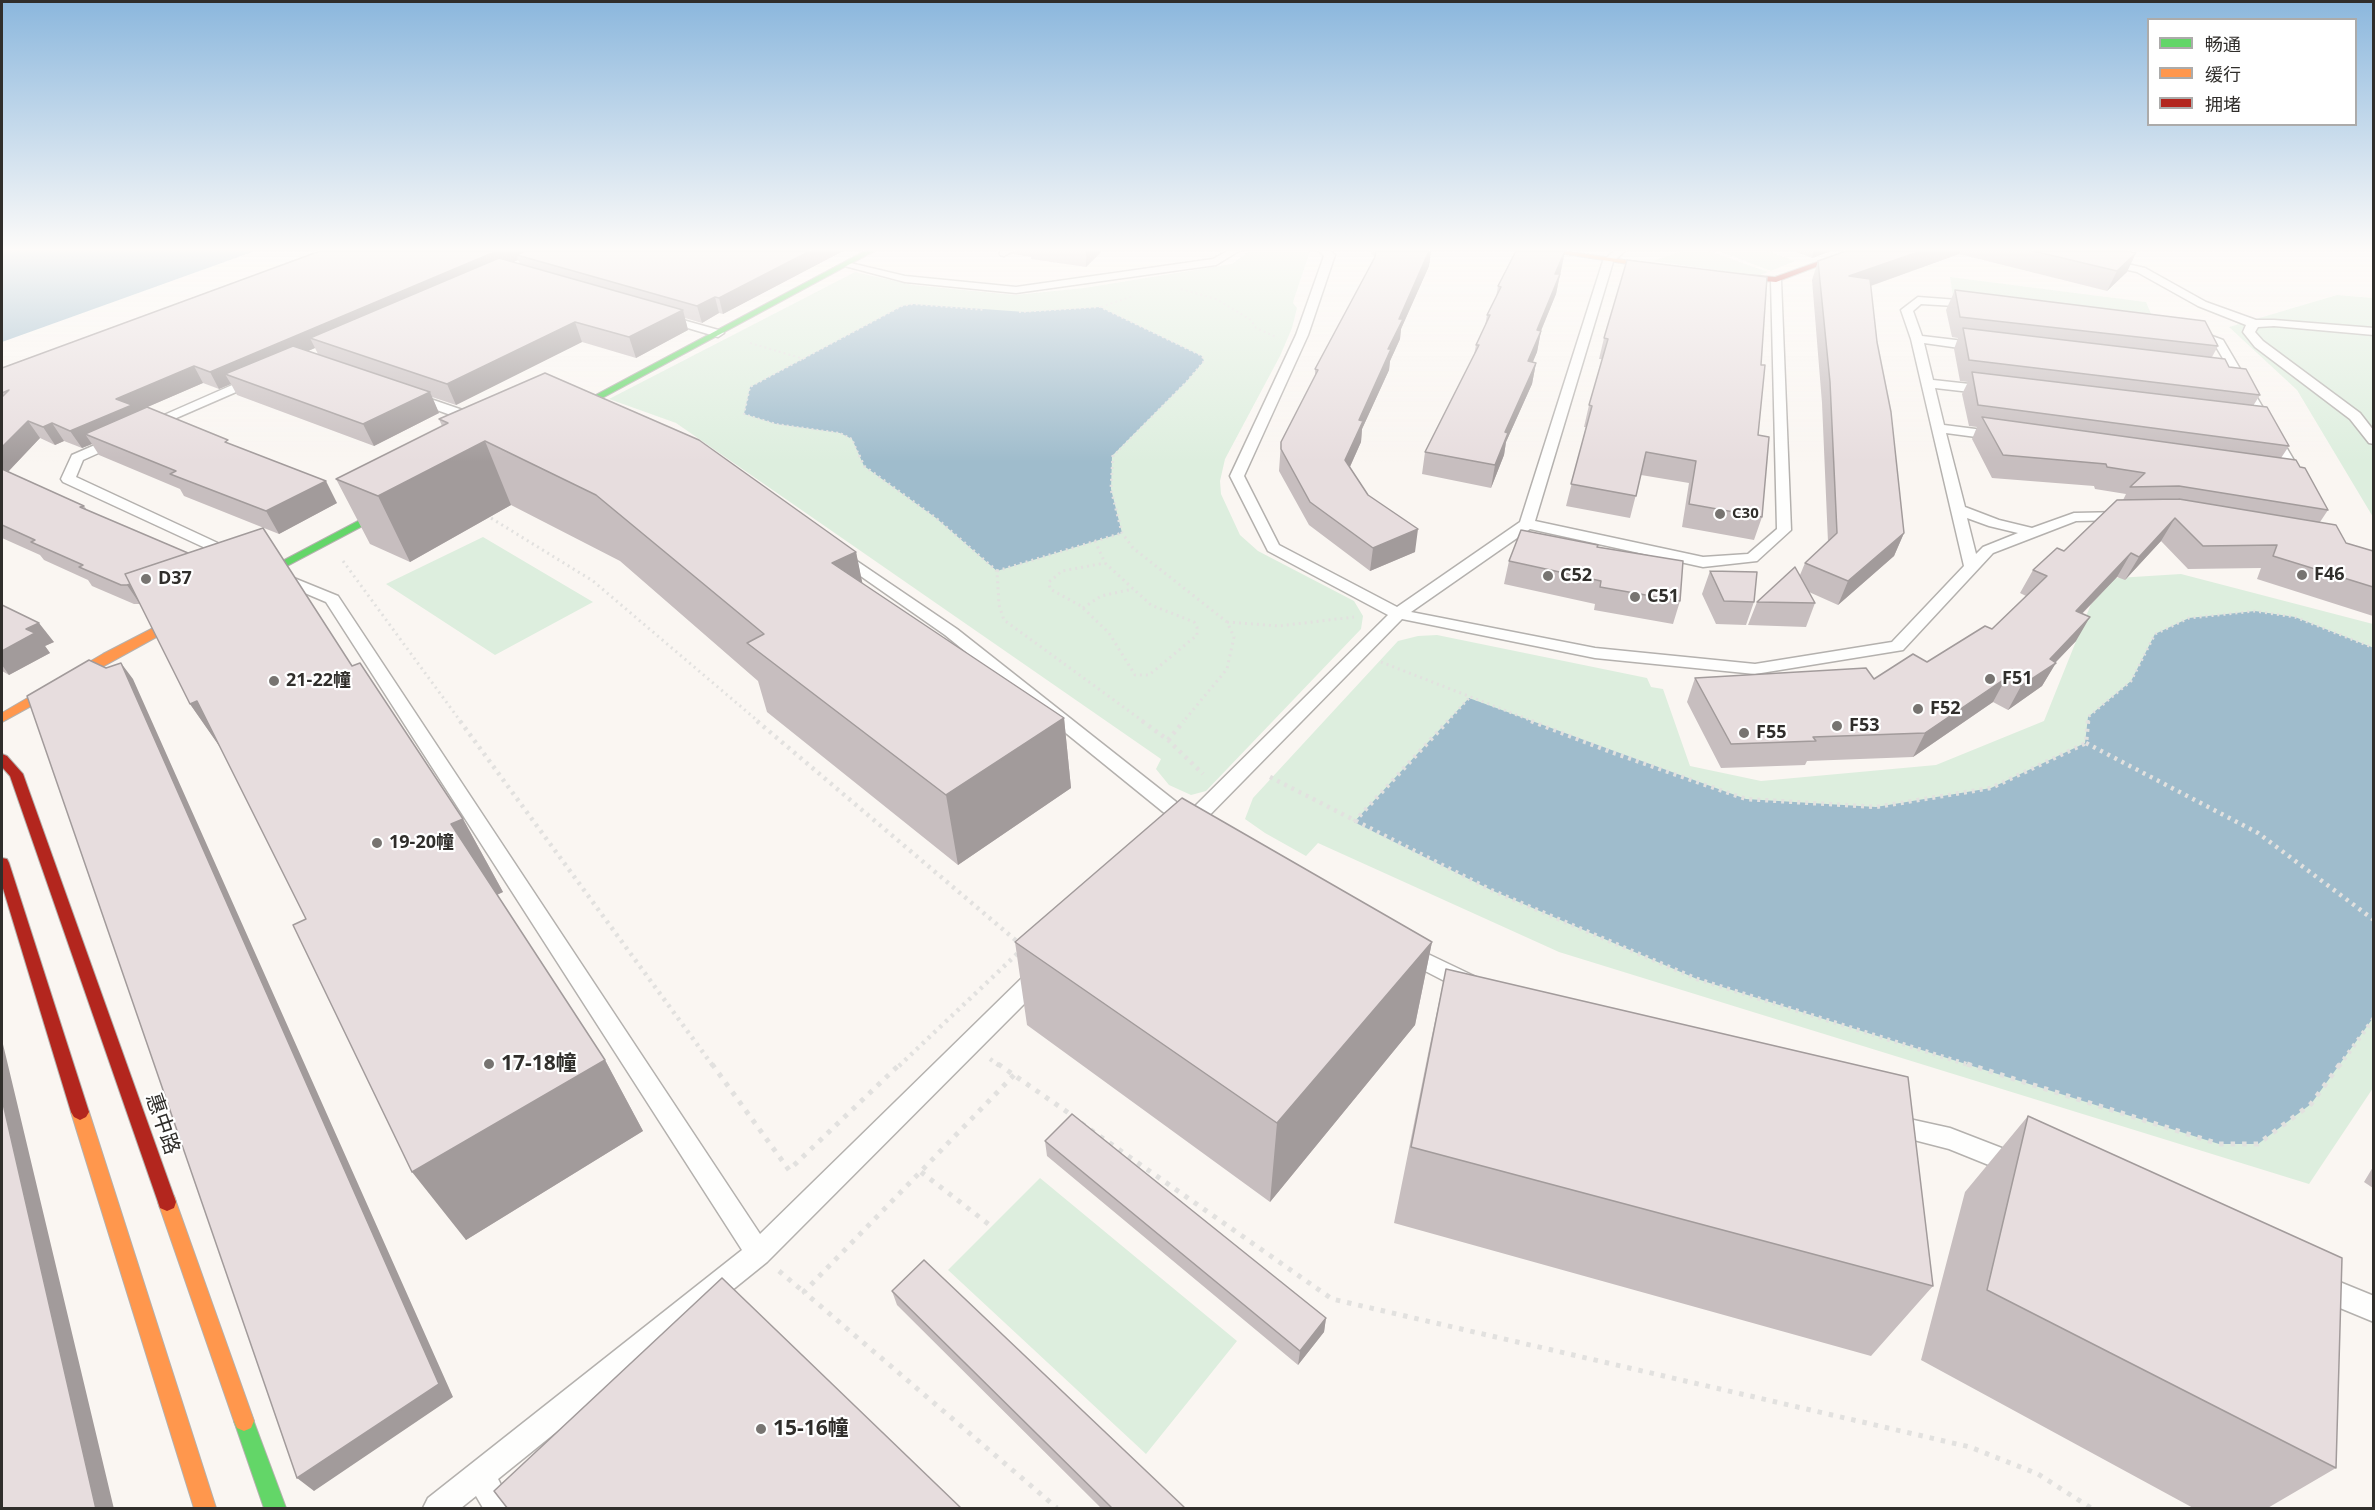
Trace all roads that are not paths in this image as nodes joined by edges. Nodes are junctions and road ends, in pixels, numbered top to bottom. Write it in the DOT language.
graph roads {
  1 [pos="677,321"];
  2 [pos="740,321"];
  3 [pos="1306,321"];
  4 [pos="1593,321"];
  5 [pos="1777,321"];
  6 [pos="1911,321"];
  7 [pos="2248,321"];
  8 [pos="2255,324"];
  9 [pos="2181,331"];
  10 [pos="2373,332"];
  11 [pos="718,333"];
  12 [pos="1917,339"];
  13 [pos="1998,349"];
  14 [pos="270,373"];
  15 [pos="1928,383"];
  16 [pos="1998,392"];
  17 [pos="402,394"];
  18 [pos="572,410"];
  19 [pos="593,420"];
  20 [pos="491,424"];
  21 [pos="544,426"];
  22 [pos="1938,428"];
  23 [pos="2008,437"];
  24 [pos="2373,440"];
  25 [pos="2295,481"];
  26 [pos="412,495"];
  27 [pos="1958,509"];
  28 [pos="2142,515"];
  29 [pos="1527,524"];
  30 [pos="2033,533"];
  31 [pos="825,546"];
  32 [pos="1971,567"];
  33 [pos="268,572"];
  34 [pos="228,593"];
  35 [pos="208,604"];
  36 [pos="1398,614"];
  37 [pos="2,718"];
  38 [pos="2,759"];
  39 [pos="1190,823"];
  40 [pos="1210,836"];
  41 [pos="1173,840"];
  42 [pos="2,863"];
  43 [pos="1392,944"];
  44 [pos="1049,966"];
  45 [pos="1488,992"];
  46 [pos="1870,1120"];
  47 [pos="2039,1174"];
  48 [pos="758,1253"];
  49 [pos="2301,1279"];
  50 [pos="2373,1309"];
  51 [pos="480,1476"];
  52 [pos="205,1509"];
  53 [pos="275,1509"];
  54 [pos="438,1509"];
  55 [pos="499,1509"];
  1 -- 11 [label="lane"];
  2 -- 11 [label="street"];
  3 -- 36 [label="lane"];
  4 -- 29 [label="lane"];
  5 -- 29 [label="lane"];
  6 -- 12 [label="lane"];
  7 -- 8 [label="lane"];
  8 -- 10 [label="lane"];
  8 -- 24 [label="lane"];
  9 -- 25 [label="lane"];
  11 -- 18 [label="street"];
  12 -- 13 [label="lane"];
  12 -- 15 [label="lane"];
  14 -- 33 [label="lane"];
  15 -- 16 [label="lane"];
  15 -- 22 [label="lane"];
  17 -- 20 [label="lane"];
  18 -- 19 [label="lane"];
  18 -- 21 [label="street"];
  22 -- 23 [label="lane"];
  22 -- 27 [label="lane"];
  26 -- 33 [label="street"];
  27 -- 30 [label="lane"];
  27 -- 32 [label="lane"];
  28 -- 30 [label="lane"];
  29 -- 36 [label="lane"];
  30 -- 32 [label="lane"];
  31 -- 39 [label="lane"];
  32 -- 36 [label="lane"];
  33 -- 34 [label="street"];
  33 -- 48 [label="lane"];
  35 -- 37 [label="street"];
  36 -- 39 [label="lane"];
  38 -- 53 [label="street, 惠中路"];
  39 -- 40 [label="lane"];
  39 -- 41 [label="lane"];
  42 -- 52 [label="street"];
  43 -- 45 [label="lane"];
  44 -- 48 [label="lane"];
  46 -- 47 [label="lane"];
  48 -- 51 [label="lane"];
  49 -- 50 [label="lane"];
  51 -- 54 [label="lane"];
  51 -- 55 [label="lane"];
}
